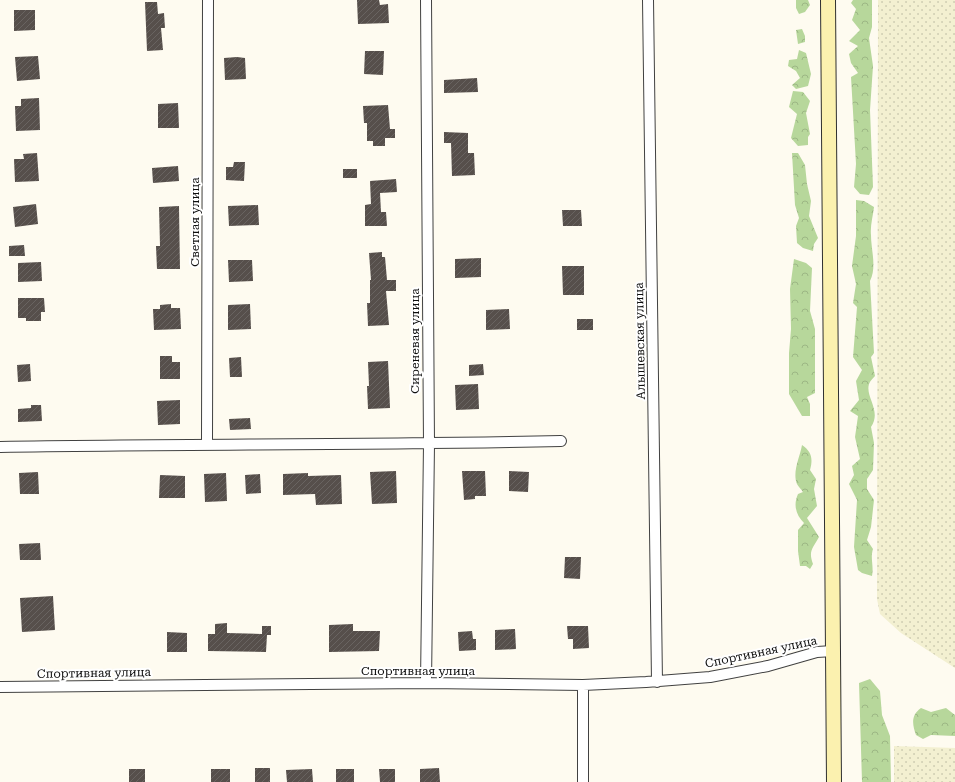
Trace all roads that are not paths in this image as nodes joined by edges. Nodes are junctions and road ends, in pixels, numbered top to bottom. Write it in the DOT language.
graph roads {
  1 [pos="208,0"];
  2 [pos="426,0"];
  3 [pos="648,0"];
  4 [pos="828,0"];
  5 [pos="561,441"];
  6 [pos="208,444"];
  7 [pos="429,444"];
  8 [pos="0,447"];
  9 [pos="833,651"];
  10 [pos="657,682"];
  11 [pos="426,683"];
  12 [pos="583,685"];
  13 [pos="0,687"];
  14 [pos="583,782"];
  15 [pos="834,782"];
  1 -- 6 [label="street, Светлая улица"];
  2 -- 7 [label="street, Сиреневая улица"];
  3 -- 10 [label="street, Алышевская улица"];
  4 -- 9 [label="main road"];
  5 -- 7 [label="street"];
  6 -- 7 [label="street"];
  6 -- 8 [label="street"];
  7 -- 11 [label="street, Сиреневая улица"];
  9 -- 10 [label="street, Спортивная улица"];
  9 -- 15 [label="main road"];
  10 -- 12 [label="street, Спортивная улица"];
  11 -- 12 [label="street, Спортивная улица"];
  11 -- 13 [label="street, Спортивная улица"];
  12 -- 14 [label="street"];
}
